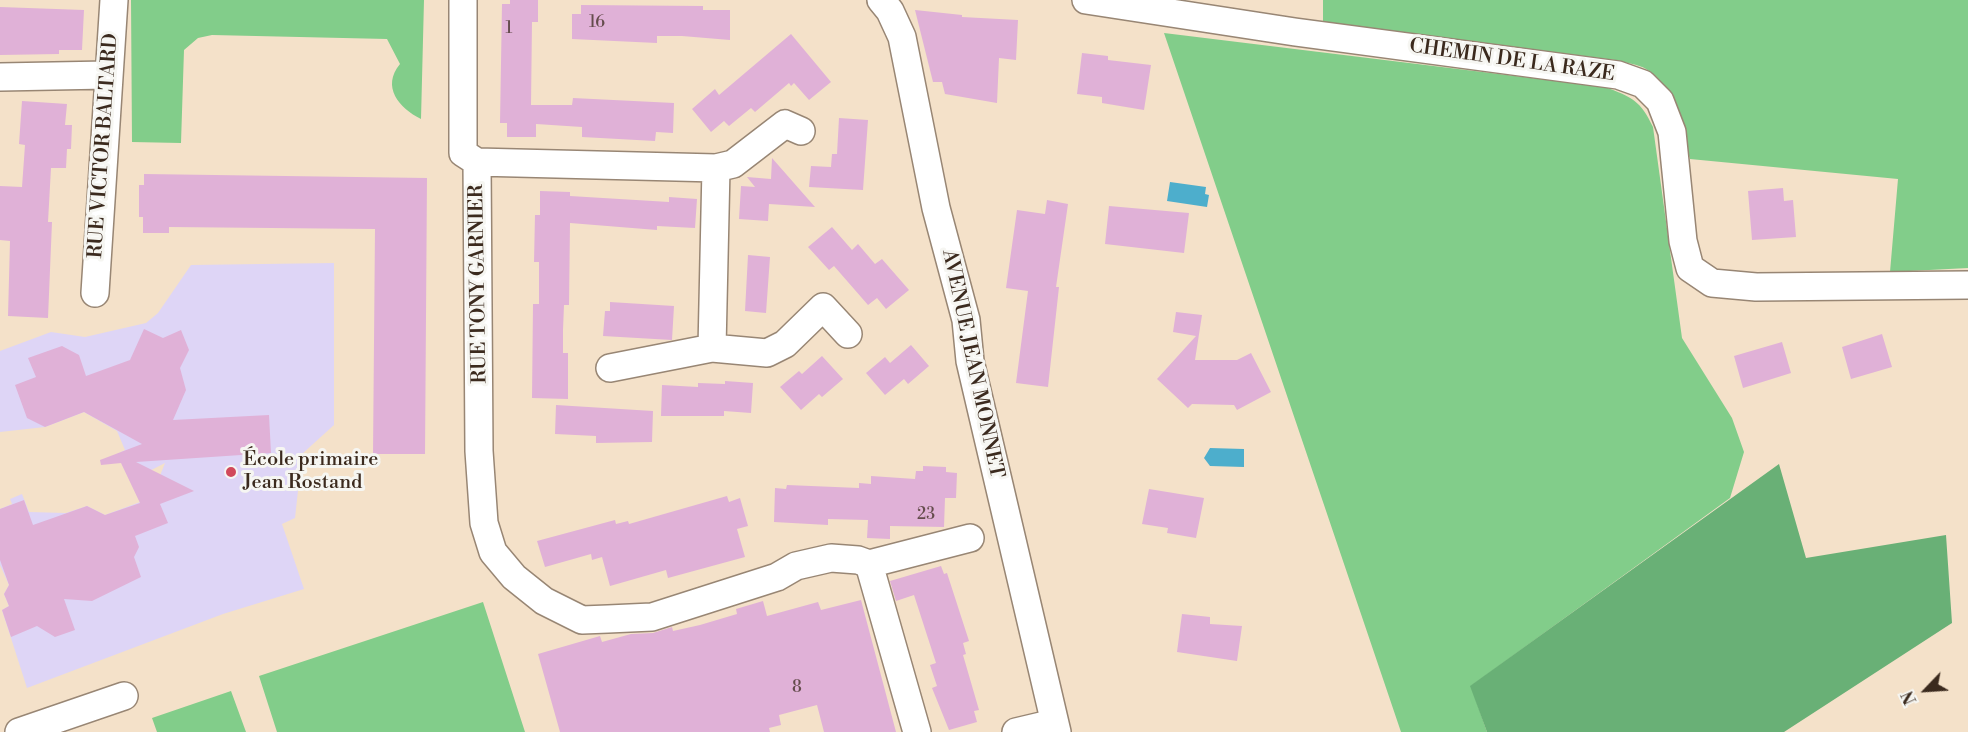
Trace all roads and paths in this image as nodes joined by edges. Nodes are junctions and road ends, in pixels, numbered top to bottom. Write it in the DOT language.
graph roads {
  1 [pos="114,0"];
  2 [pos="463,0"];
  3 [pos="881,0"];
  4 [pos="1086,0"];
  5 [pos="107,75"];
  6 [pos="0,77"];
  7 [pos="801,131"];
  8 [pos="477,162"];
  9 [pos="716,168"];
  10 [pos="1968,285"];
  11 [pos="94,293"];
  12 [pos="848,334"];
  13 [pos="712,348"];
  14 [pos="610,368"];
  15 [pos="970,538"];
  16 [pos="870,564"];
  17 [pos="124,696"];
  18 [pos="1055,728"];
  19 [pos="19,732"];
  20 [pos="917,732"];
  21 [pos="1016,732"];
  1 -- 5 [label="street, RUE VICTOR BALTARD"];
  2 -- 8 [label="street, RUE TONY GARNIER"];
  3 -- 18 [label="street, AVENUE JEAN MONNET"];
  4 -- 10 [label="street, CHEMIN DE LA RAZE"];
  5 -- 6 [label="street"];
  5 -- 11 [label="street, RUE VICTOR BALTARD"];
  7 -- 9 [label="street"];
  8 -- 9 [label="street"];
  8 -- 16 [label="street, RUE TONY GARNIER"];
  9 -- 13 [label="street"];
  12 -- 13 [label="street"];
  13 -- 14 [label="street"];
  15 -- 16 [label="street"];
  16 -- 20 [label="street"];
  17 -- 19 [label="street"];
  18 -- 21 [label="street"];
}
